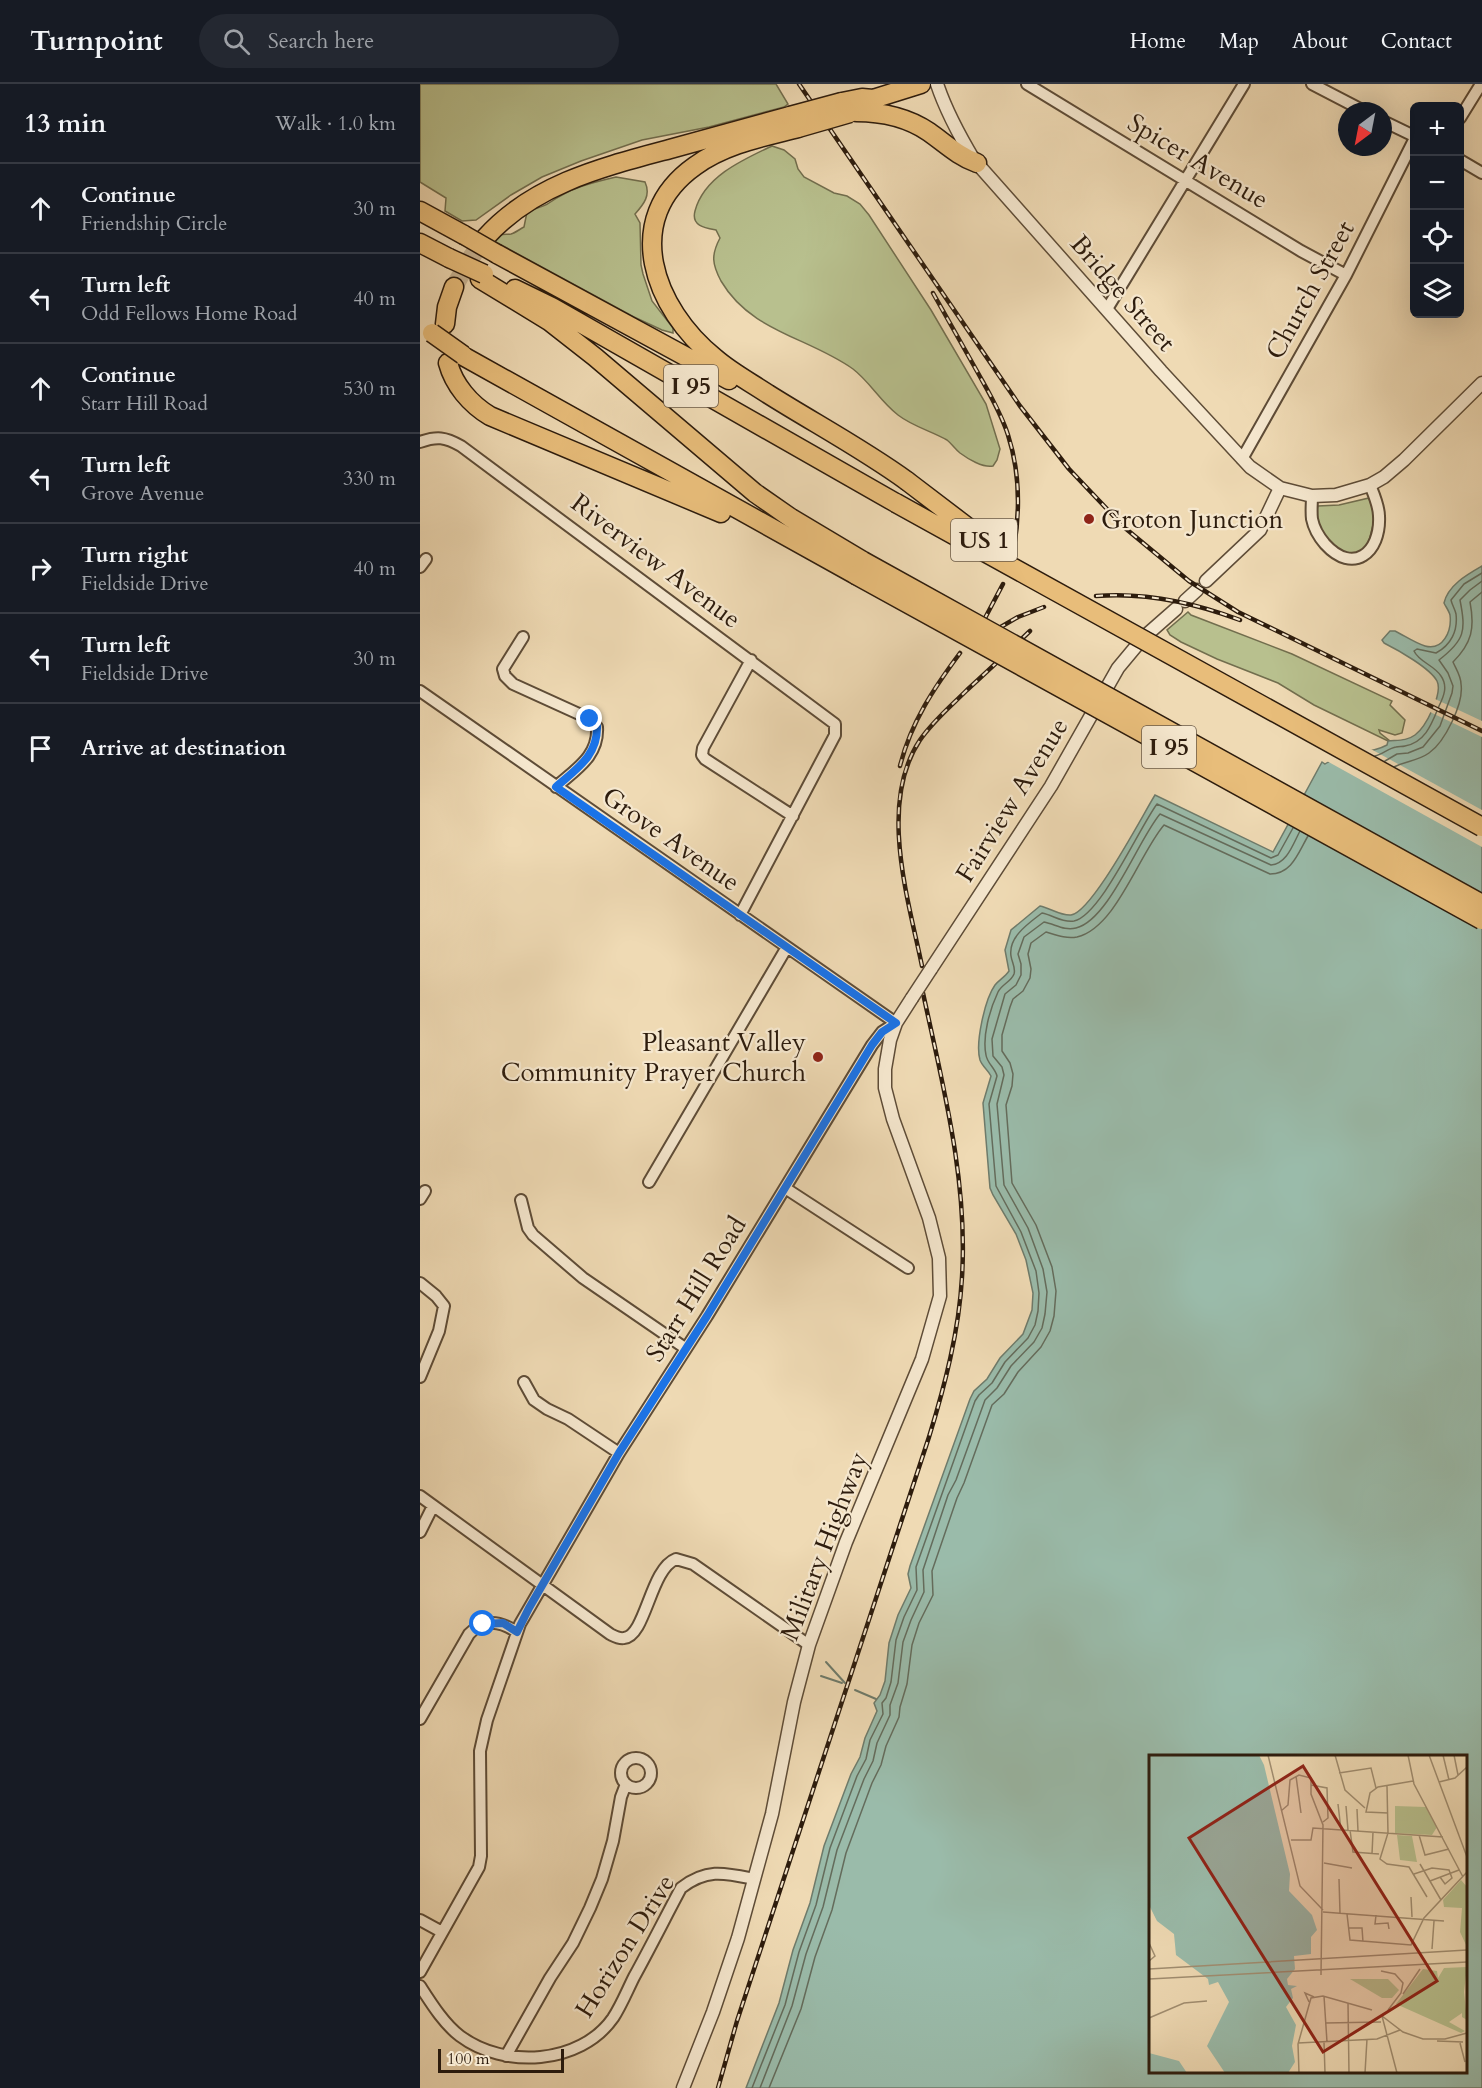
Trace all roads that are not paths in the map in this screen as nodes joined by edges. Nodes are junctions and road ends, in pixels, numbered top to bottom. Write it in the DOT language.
graph roads {
  1 [pos="921,84"];
  2 [pos="937,84"];
  3 [pos="1027,84"];
  4 [pos="1244,84"];
  5 [pos="1312,84"];
  6 [pos="1481,84"];
  7 [pos="1347,102"];
  8 [pos="849,109"];
  9 [pos="1464,112"];
  10 [pos="794,122"];
  11 [pos="1392,126"];
  12 [pos="1410,136"];
  13 [pos="1410,146"];
  14 [pos="1464,162"];
  15 [pos="977,163"];
  16 [pos="1482,172"];
  17 [pos="1186,180"];
  18 [pos="420,211"];
  19 [pos="485,238"];
  20 [pos="420,243"];
  21 [pos="1346,275"];
  22 [pos="482,277"];
  23 [pos="454,287"];
  24 [pos="1107,309"];
  25 [pos="430,331"];
  26 [pos="461,358"];
  27 [pos="1482,383"];
  28 [pos="420,442"];
  29 [pos="852,446"];
  30 [pos="1242,459"];
  31 [pos="1370,485"];
  32 [pos="1280,488"];
  33 [pos="1312,496"];
  34 [pos="777,530"];
  35 [pos="859,568"];
  36 [pos="1063,596"];
  37 [pos="523,638"];
  38 [pos="751,660"];
  39 [pos="420,691"];
  40 [pos="556,787"];
  41 [pos="793,816"];
  42 [pos="1482,827"];
  43 [pos="1482,904"];
  44 [pos="740,915"];
  45 [pos="1482,920"];
  46 [pos="787,948"];
  47 [pos="896,1023"];
  48 [pos="649,1182"];
  49 [pos="785,1188"];
  50 [pos="521,1200"];
  51 [pos="909,1268"];
  52 [pos="420,1283"];
  53 [pos="685,1348"];
  54 [pos="420,1377"];
  55 [pos="524,1382"];
  56 [pos="619,1453"];
  57 [pos="420,1496"];
  58 [pos="433,1506"];
  59 [pos="420,1532"];
  60 [pos="543,1586"];
  61 [pos="517,1632"];
  62 [pos="809,1645"];
  63 [pos="420,1719"];
  64 [pos="626,1784"];
  65 [pos="754,1879"];
  66 [pos="420,1920"];
  67 [pos="442,1932"];
  68 [pos="420,1972"];
  69 [pos="420,1986"];
  70 [pos="506,2056"];
  71 [pos="683,2088"];
  1 -- 8 [label="highway"];
  2 -- 15 [label="street, Bridge Street"];
  3 -- 17 [label="street, Spicer Avenue"];
  4 -- 17 [label="street"];
  5 -- 7 [label="street"];
  6 -- 9 [label="street"];
  8 -- 10 [label="highway, bridge"];
  8 -- 15 [label="highway"];
  10 -- 19 [label="highway"];
  10 -- 29 [label="highway"];
  11 -- 12 [label="street"];
  13 -- 21 [label="street, Church Street"];
  14 -- 16 [label="street"];
  15 -- 24 [label="street, Bridge Street"];
  17 -- 21 [label="street, Spicer Avenue"];
  17 -- 24 [label="street"];
  18 -- 29 [label="highway, US 1, bridge"];
  20 -- 22 [label="highway, I 95, bridge"];
  21 -- 30 [label="street, Church Street"];
  22 -- 35 [label="highway"];
  22 -- 36 [label="highway, I 95, bridge"];
  23 -- 25 [label="highway"];
  24 -- 30 [label="street, Bridge Street"];
  25 -- 26 [label="highway, bridge"];
  26 -- 34 [label="highway, I 95"];
  26 -- 34 [label="highway"];
  27 -- 31 [label="street, Bridge Street"];
  28 -- 38 [label="street, Riverview Avenue"];
  29 -- 36 [label="highway, US 1, bridge"];
  30 -- 32 [label="street, Bridge Street"];
  31 -- 33 [label="street, Bridge Street"];
  31 -- 33 [label="street"];
  32 -- 33 [label="street, Bridge Street"];
  32 -- 47 [label="street, Fairview Avenue, bridge"];
  34 -- 35 [label="highway, I 95"];
  35 -- 43 [label="highway, bridge"];
  35 -- 45 [label="highway, I 95, bridge"];
  36 -- 42 [label="highway, I 95, bridge"];
  37 -- 40 [label="street"];
  38 -- 41 [label="street, Riverview Avenue"];
  38 -- 41 [label="street"];
  39 -- 40 [label="street, Grove Avenue"];
  40 -- 44 [label="street, Grove Avenue"];
  41 -- 44 [label="street"];
  44 -- 46 [label="street, Grove Avenue"];
  46 -- 47 [label="street, Grove Avenue"];
  46 -- 48 [label="street"];
  47 -- 49 [label="street, Starr Hill Road"];
  47 -- 62 [label="street, Military Highway"];
  49 -- 51 [label="street"];
  49 -- 53 [label="street, Starr Hill Road"];
  50 -- 53 [label="street"];
  52 -- 54 [label="street"];
  53 -- 56 [label="street, Starr Hill Road"];
  55 -- 56 [label="street"];
  56 -- 60 [label="street, Starr Hill Road"];
  57 -- 58 [label="street"];
  58 -- 59 [label="street"];
  58 -- 60 [label="street"];
  60 -- 61 [label="street, Starr Hill Road"];
  60 -- 62 [label="street"];
  61 -- 63 [label="street"];
  61 -- 67 [label="street, Starr Hill Road"];
  62 -- 65 [label="street, Military Highway"];
  64 -- 70 [label="street"];
  65 -- 70 [label="street, Horizon Drive"];
  65 -- 71 [label="street, Military Highway"];
  66 -- 67 [label="street"];
  67 -- 68 [label="street"];
  69 -- 70 [label="street, Horizon Drive"];
}
